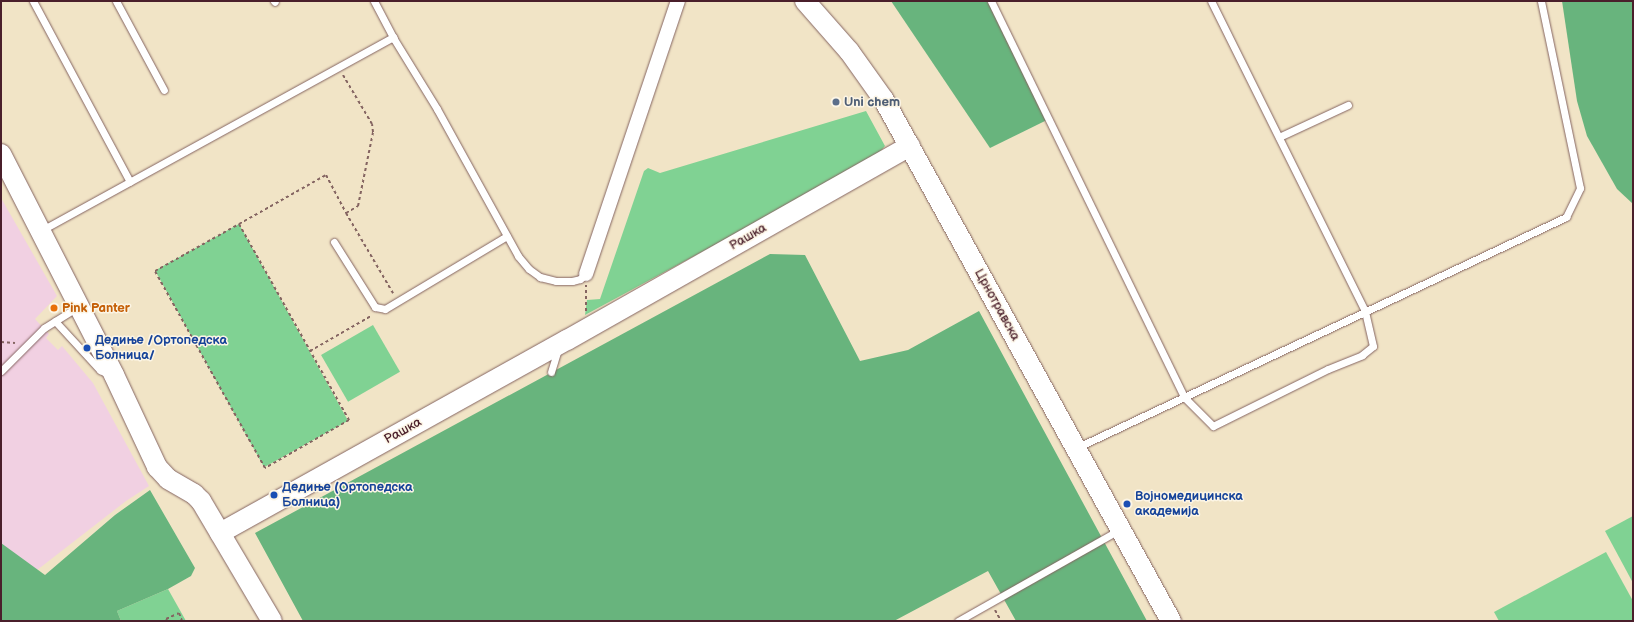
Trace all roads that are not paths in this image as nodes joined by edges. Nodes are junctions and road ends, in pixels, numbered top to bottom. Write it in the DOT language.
graph roads {
  1 [pos="33,1"];
  2 [pos="116,1"];
  3 [pos="374,1"];
  4 [pos="678,1"];
  5 [pos="805,1"];
  6 [pos="994,1"];
  7 [pos="1211,1"];
  8 [pos="1541,1"];
  9 [pos="393,37"];
  10 [pos="164,90"];
  11 [pos="1348,104"];
  12 [pos="1279,137"];
  13 [pos="910,146"];
  14 [pos="1,154"];
  15 [pos="130,182"];
  16 [pos="40,231"];
  17 [pos="507,236"];
  18 [pos="334,242"];
  19 [pos="586,274"];
  20 [pos="78,307"];
  21 [pos="1365,311"];
  22 [pos="55,321"];
  23 [pos="560,344"];
  24 [pos="1,370"];
  25 [pos="552,372"];
  26 [pos="114,375"];
  27 [pos="1184,397"];
  28 [pos="1076,448"];
  29 [pos="1121,529"];
  30 [pos="220,533"];
  31 [pos="272,621"];
  32 [pos="958,621"];
  33 [pos="1171,621"];
  1 -- 15 [label="lane"];
  2 -- 10 [label="lane"];
  3 -- 9 [label="lane"];
  4 -- 19 [label="street"];
  5 -- 13 [label="street, Црнотравска"];
  6 -- 27 [label="lane"];
  7 -- 12 [label="lane"];
  8 -- 21 [label="lane"];
  9 -- 15 [label="lane"];
  9 -- 17 [label="lane"];
  11 -- 12 [label="lane"];
  12 -- 21 [label="lane"];
  13 -- 23 [label="street, Рашка"];
  13 -- 28 [label="street, Црнотравска"];
  14 -- 16 [label="street"];
  15 -- 16 [label="lane"];
  16 -- 20 [label="street"];
  17 -- 18 [label="lane"];
  17 -- 19 [label="lane"];
  20 -- 22 [label="lane"];
  20 -- 26 [label="street"];
  21 -- 27 [label="lane"];
  21 -- 27 [label="lane"];
  22 -- 24 [label="lane"];
  22 -- 26 [label="lane"];
  23 -- 25 [label="lane"];
  23 -- 30 [label="street, Рашка"];
  26 -- 30 [label="street"];
  27 -- 28 [label="lane"];
  28 -- 29 [label="street, Црнотравска"];
  29 -- 32 [label="lane"];
  29 -- 33 [label="street, Црнотравска"];
  30 -- 31 [label="street"];
}
